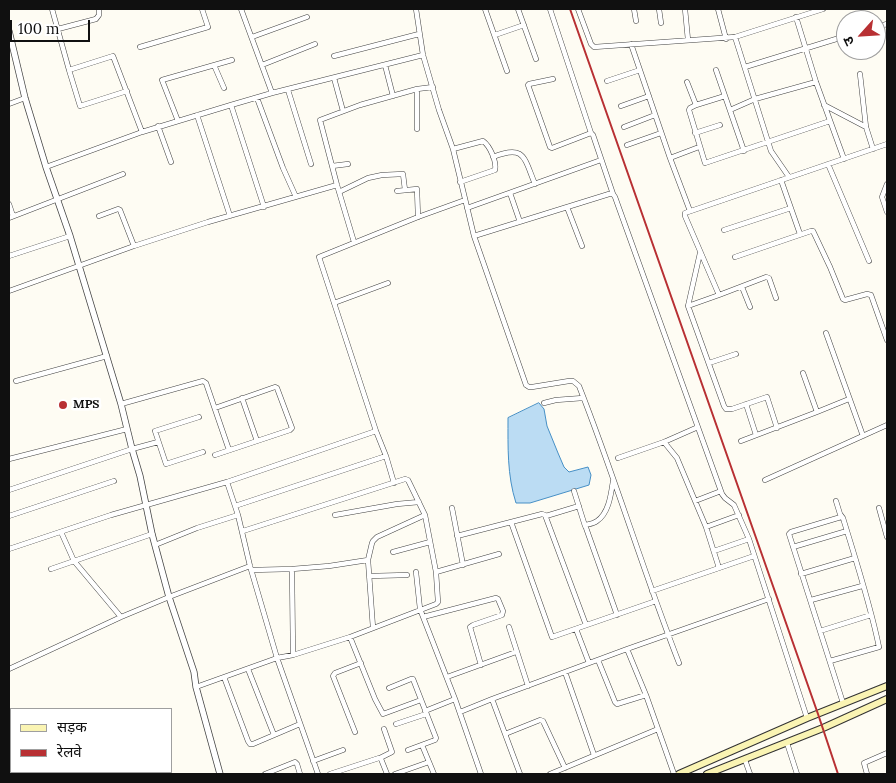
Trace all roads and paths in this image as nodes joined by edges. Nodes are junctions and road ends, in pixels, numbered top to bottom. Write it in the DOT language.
graph roads {
  1 [pos="52,9"];
  2 [pos="99,9"];
  3 [pos="202,9"];
  4 [pos="243,9"];
  5 [pos="416,9"];
  6 [pos="485,9"];
  7 [pos="518,9"];
  8 [pos="550,9"];
  9 [pos="578,9"];
  10 [pos="634,9"];
  11 [pos="659,9"];
  12 [pos="685,9"];
  13 [pos="718,9"];
  14 [pos="823,9"];
  15 [pos="307,17"];
  16 [pos="796,17"];
  17 [pos="636,21"];
  18 [pos="661,23"];
  19 [pos="524,25"];
  20 [pos="58,29"];
  21 [pos="9,32"];
  22 [pos="419,34"];
  23 [pos="495,35"];
  24 [pos="252,37"];
  25 [pos="735,37"];
  26 [pos="726,38"];
  27 [pos="836,39"];
  28 [pos="688,40"];
  29 [pos="315,44"];
  30 [pos="632,44"];
  31 [pos="140,47"];
  32 [pos="806,48"];
  33 [pos="423,55"];
  34 [pos="334,56"];
  35 [pos="536,59"];
  36 [pos="15,60"];
  37 [pos="232,60"];
  38 [pos="9,62"];
  39 [pos="262,64"];
  40 [pos="214,65"];
  41 [pos="385,65"];
  42 [pos="745,67"];
  43 [pos="68,70"];
  44 [pos="640,70"];
  45 [pos="716,70"];
  46 [pos="507,71"];
  47 [pos="860,74"];
  48 [pos="334,78"];
  49 [pos="554,78"];
  50 [pos="606,81"];
  51 [pos="688,82"];
  52 [pos="816,82"];
  53 [pos="433,87"];
  54 [pos="224,88"];
  55 [pos="418,89"];
  56 [pos="288,90"];
  57 [pos="127,91"];
  58 [pos="272,93"];
  59 [pos="393,96"];
  60 [pos="649,96"];
  61 [pos="725,96"];
  62 [pos="24,98"];
  63 [pos="257,98"];
  64 [pos="755,99"];
  65 [pos="9,104"];
  66 [pos="230,105"];
  67 [pos="696,105"];
  68 [pos="824,105"];
  69 [pos="621,106"];
  70 [pos="730,110"];
  71 [pos="343,111"];
  72 [pos="196,115"];
  73 [pos="655,115"];
  74 [pos="178,121"];
  75 [pos="830,121"];
  76 [pos="720,125"];
  77 [pos="158,126"];
  78 [pos="624,127"];
  79 [pos="866,128"];
  80 [pos="417,129"];
  81 [pos="142,132"];
  82 [pos="591,133"];
  83 [pos="661,133"];
  84 [pos="695,133"];
  85 [pos="768,142"];
  86 [pos="887,144"];
  87 [pos="627,145"];
  88 [pos="699,147"];
  89 [pos="453,149"];
  90 [pos="873,149"];
  91 [pos="744,150"];
  92 [pos="493,157"];
  93 [pos="670,158"];
  94 [pos="844,159"];
  95 [pos="601,160"];
  96 [pos="171,162"];
  97 [pos="311,164"];
  98 [pos="348,164"];
  99 [pos="828,164"];
  100 [pos="332,166"];
  101 [pos="46,167"];
  102 [pos="124,174"];
  103 [pos="789,177"];
  104 [pos="781,180"];
  105 [pos="460,182"];
  106 [pos="535,184"];
  107 [pos="887,184"];
  108 [pos="337,185"];
  109 [pos="397,190"];
  110 [pos="405,190"];
  111 [pos="339,192"];
  112 [pos="510,193"];
  113 [pos="613,194"];
  114 [pos="296,197"];
  115 [pos="57,198"];
  116 [pos="465,200"];
  117 [pos="9,204"];
  118 [pos="264,206"];
  119 [pos="567,207"];
  120 [pos="467,208"];
  121 [pos="791,208"];
  122 [pos="690,211"];
  123 [pos="887,212"];
  124 [pos="99,216"];
  125 [pos="230,216"];
  126 [pos="11,217"];
  127 [pos="418,217"];
  128 [pos="520,222"];
  129 [pos="724,230"];
  130 [pos="800,234"];
  131 [pos="70,236"];
  132 [pos="474,236"];
  133 [pos="354,242"];
  134 [pos="134,246"];
  135 [pos="582,246"];
  136 [pos="700,252"];
  137 [pos="9,256"];
  138 [pos="735,257"];
  139 [pos="869,261"];
  140 [pos="79,265"];
  141 [pos="388,283"];
  142 [pos="742,287"];
  143 [pos="9,291"];
  144 [pos="719,295"];
  145 [pos="776,298"];
  146 [pos="334,303"];
  147 [pos="688,306"];
  148 [pos="750,308"];
  149 [pos="826,333"];
  150 [pos="887,340"];
  151 [pos="736,354"];
  152 [pos="107,356"];
  153 [pos="709,363"];
  154 [pos="803,374"];
  155 [pos="16,381"];
  156 [pos="242,398"];
  157 [pos="584,398"];
  158 [pos="849,399"];
  159 [pos="544,403"];
  160 [pos="121,404"];
  161 [pos="746,404"];
  162 [pos="215,408"];
  163 [pos="817,412"];
  164 [pos="199,417"];
  165 [pos="887,425"];
  166 [pos="698,427"];
  167 [pos="127,428"];
  168 [pos="777,428"];
  169 [pos="376,431"];
  170 [pos="756,435"];
  171 [pos="863,436"];
  172 [pos="257,441"];
  173 [pos="741,441"];
  174 [pos="158,442"];
  175 [pos="664,442"];
  176 [pos="132,449"];
  177 [pos="229,450"];
  178 [pos="203,452"];
  179 [pos="215,455"];
  180 [pos="386,456"];
  181 [pos="618,458"];
  182 [pos="9,459"];
  183 [pos="613,479"];
  184 [pos="765,480"];
  185 [pos="114,481"];
  186 [pos="227,482"];
  187 [pos="394,483"];
  188 [pos="9,490"];
  189 [pos="574,491"];
  190 [pos="721,491"];
  191 [pos="695,501"];
  192 [pos="836,501"];
  193 [pos="418,502"];
  194 [pos="146,506"];
  195 [pos="235,506"];
  196 [pos="579,506"];
  197 [pos="452,508"];
  198 [pos="879,508"];
  199 [pos="238,515"];
  200 [pos="335,515"];
  201 [pos="425,515"];
  202 [pos="739,515"];
  203 [pos="9,516"];
  204 [pos="546,516"];
  205 [pos="842,517"];
  206 [pos="511,522"];
  207 [pos="585,526"];
  208 [pos="706,527"];
  209 [pos="242,531"];
  210 [pos="847,531"];
  211 [pos="60,532"];
  212 [pos="152,534"];
  213 [pos="457,536"];
  214 [pos="887,537"];
  215 [pos="749,539"];
  216 [pos="430,542"];
  217 [pos="155,545"];
  218 [pos="793,547"];
  219 [pos="9,549"];
  220 [pos="714,551"];
  221 [pos="393,552"];
  222 [pos="499,554"];
  223 [pos="754,556"];
  224 [pos="855,558"];
  225 [pos="368,560"];
  226 [pos="74,561"];
  227 [pos="463,564"];
  228 [pos="251,568"];
  229 [pos="720,568"];
  230 [pos="51,569"];
  231 [pos="292,569"];
  232 [pos="416,572"];
  233 [pos="436,572"];
  234 [pos="802,574"];
  235 [pos="407,575"];
  236 [pos="370,576"];
  237 [pos="862,586"];
  238 [pos="652,591"];
  239 [pos="169,597"];
  240 [pos="769,600"];
  241 [pos="811,600"];
  242 [pos="656,601"];
  243 [pos="420,610"];
  244 [pos="617,615"];
  245 [pos="871,615"];
  246 [pos="423,617"];
  247 [pos="121,618"];
  248 [pos="586,625"];
  249 [pos="509,627"];
  250 [pos="374,628"];
  251 [pos="576,629"];
  252 [pos="820,631"];
  253 [pos="668,634"];
  254 [pos="350,637"];
  255 [pos="627,649"];
  256 [pos="516,652"];
  257 [pos="293,655"];
  258 [pos="277,658"];
  259 [pos="598,660"];
  260 [pos="830,661"];
  261 [pos="361,663"];
  262 [pos="589,663"];
  263 [pos="679,663"];
  264 [pos="481,665"];
  265 [pos="9,669"];
  266 [pos="248,669"];
  267 [pos="565,672"];
  268 [pos="224,677"];
  269 [pos="447,677"];
  270 [pos="528,686"];
  271 [pos="887,686"];
  272 [pos="196,687"];
  273 [pos="389,688"];
  274 [pos="646,695"];
  275 [pos="456,699"];
  276 [pos="492,699"];
  277 [pos="887,699"];
  278 [pos="421,700"];
  279 [pos="843,704"];
  280 [pos="425,712"];
  281 [pos="460,712"];
  282 [pos="807,718"];
  283 [pos="300,724"];
  284 [pos="396,724"];
  285 [pos="384,729"];
  286 [pos="658,729"];
  287 [pos="355,732"];
  288 [pos="504,734"];
  289 [pos="274,735"];
  290 [pos="787,742"];
  291 [pos="422,745"];
  292 [pos="343,750"];
  293 [pos="408,750"];
  294 [pos="887,753"];
  295 [pos="594,756"];
  296 [pos="380,758"];
  297 [pos="745,760"];
  298 [pos="313,761"];
  299 [pos="429,762"];
  300 [pos="565,768"];
  301 [pos="220,774"];
  302 [pos="265,774"];
  303 [pos="300,774"];
  304 [pos="318,774"];
  305 [pos="330,774"];
  306 [pos="387,774"];
  307 [pos="396,774"];
  308 [pos="434,774"];
  309 [pos="481,774"];
  310 [pos="520,774"];
  311 [pos="550,774"];
  312 [pos="674,774"];
  313 [pos="679,774"];
  314 [pos="710,774"];
  315 [pos="750,774"];
  316 [pos="797,774"];
  317 [pos="867,774"];
  1 -- 20 [label="street"];
  2 -- 20 [label="street"];
  3 -- 31 [label="street"];
  4 -- 24 [label="street"];
  5 -- 22 [label="street"];
  6 -- 23 [label="street"];
  7 -- 19 [label="street"];
  8 -- 82 [label="street"];
  9 -- 30 [label="street"];
  10 -- 17 [label="street"];
  11 -- 18 [label="street"];
  12 -- 28 [label="street"];
  13 -- 26 [label="street"];
  14 -- 16 [label="street"];
  15 -- 24 [label="street"];
  16 -- 25 [label="street"];
  16 -- 32 [label="street"];
  19 -- 23 [label="street"];
  19 -- 35 [label="street"];
  20 -- 43 [label="street"];
  21 -- 36 [label="street"];
  22 -- 33 [label="street"];
  22 -- 34 [label="street"];
  23 -- 46 [label="street"];
  24 -- 39 [label="street"];
  25 -- 26 [label="street"];
  25 -- 42 [label="street"];
  26 -- 28 [label="street"];
  27 -- 32 [label="street"];
  28 -- 30 [label="street"];
  29 -- 39 [label="street"];
  30 -- 44 [label="street"];
  32 -- 42 [label="street"];
  32 -- 52 [label="street"];
  33 -- 41 [label="street"];
  33 -- 53 [label="street"];
  36 -- 38 [label="street"];
  36 -- 62 [label="street"];
  37 -- 40 [label="street"];
  39 -- 58 [label="street"];
  40 -- 54 [label="street"];
  40 -- 74 [label="street"];
  41 -- 48 [label="street"];
  41 -- 59 [label="street"];
  42 -- 64 [label="street"];
  43 -- 57 [label="street"];
  43 -- 57 [label="street"];
  44 -- 50 [label="street"];
  44 -- 60 [label="street"];
  45 -- 61 [label="street"];
  47 -- 79 [label="street"];
  48 -- 56 [label="street"];
  48 -- 71 [label="street"];
  49 -- 82 [label="street"];
  51 -- 67 [label="street"];
  52 -- 64 [label="street"];
  52 -- 68 [label="street"];
  53 -- 55 [label="street"];
  53 -- 89 [label="street"];
  55 -- 59 [label="street"];
  55 -- 80 [label="street"];
  56 -- 58 [label="street"];
  56 -- 97 [label="street"];
  57 -- 81 [label="street"];
  58 -- 63 [label="street"];
  59 -- 71 [label="street"];
  60 -- 69 [label="street"];
  60 -- 73 [label="street"];
  61 -- 67 [label="street"];
  61 -- 70 [label="street"];
  62 -- 65 [label="street"];
  62 -- 101 [label="street"];
  63 -- 66 [label="street"];
  63 -- 114 [label="street"];
  64 -- 70 [label="street"];
  64 -- 85 [label="street"];
  66 -- 72 [label="street"];
  66 -- 118 [label="street"];
  67 -- 84 [label="street"];
  68 -- 75 [label="street"];
  68 -- 79 [label="street"];
  70 -- 91 [label="street"];
  71 -- 100 [label="street"];
  72 -- 74 [label="street"];
  72 -- 125 [label="street"];
  73 -- 78 [label="street"];
  73 -- 83 [label="street"];
  74 -- 77 [label="street"];
  75 -- 85 [label="street"];
  75 -- 94 [label="street"];
  76 -- 84 [label="street"];
  77 -- 81 [label="street"];
  77 -- 96 [label="street"];
  79 -- 90 [label="street"];
  81 -- 101 [label="street"];
  82 -- 95 [label="street"];
  83 -- 87 [label="street"];
  83 -- 93 [label="street"];
  84 -- 88 [label="street"];
  85 -- 91 [label="street"];
  85 -- 103 [label="street"];
  86 -- 90 [label="street"];
  88 -- 91 [label="street"];
  88 -- 93 [label="street"];
  89 -- 92 [label="street"];
  89 -- 105 [label="street"];
  90 -- 94 [label="street"];
  92 -- 105 [label="street"];
  92 -- 106 [label="street"];
  93 -- 122 [label="street"];
  94 -- 99 [label="street"];
  95 -- 106 [label="street"];
  95 -- 113 [label="street"];
  98 -- 100 [label="street"];
  99 -- 103 [label="street"];
  99 -- 139 [label="street"];
  100 -- 108 [label="street"];
  101 -- 115 [label="street"];
  102 -- 115 [label="street"];
  103 -- 104 [label="street"];
  104 -- 121 [label="street"];
  104 -- 122 [label="street"];
  105 -- 116 [label="street"];
  106 -- 112 [label="street"];
  107 -- 123 [label="street"];
  108 -- 111 [label="street"];
  108 -- 114 [label="street"];
  109 -- 110 [label="street"];
  110 -- 111 [label="street"];
  110 -- 127 [label="street"];
  111 -- 133 [label="street"];
  112 -- 120 [label="street"];
  112 -- 128 [label="street"];
  113 -- 119 [label="street"];
  113 -- 166 [label="street"];
  114 -- 118 [label="street"];
  115 -- 126 [label="street"];
  115 -- 131 [label="street"];
  116 -- 120 [label="street"];
  116 -- 127 [label="street"];
  117 -- 126 [label="street"];
  118 -- 125 [label="street"];
  119 -- 128 [label="street"];
  119 -- 135 [label="street"];
  120 -- 132 [label="street"];
  121 -- 129 [label="street"];
  121 -- 130 [label="street"];
  122 -- 136 [label="street"];
  124 -- 134 [label="street"];
  125 -- 134 [label="street"];
  127 -- 133 [label="street"];
  128 -- 132 [label="street"];
  130 -- 138 [label="street"];
  130 -- 150 [label="street"];
  131 -- 137 [label="street"];
  131 -- 140 [label="street"];
  132 -- 157 [label="street"];
  133 -- 146 [label="street"];
  134 -- 140 [label="street"];
  136 -- 144 [label="street"];
  136 -- 147 [label="street"];
  140 -- 143 [label="street"];
  140 -- 152 [label="street"];
  141 -- 146 [label="street"];
  142 -- 144 [label="street"];
  142 -- 145 [label="street"];
  142 -- 148 [label="street"];
  144 -- 147 [label="street"];
  146 -- 169 [label="street"];
  147 -- 153 [label="street"];
  149 -- 158 [label="street"];
  151 -- 153 [label="street"];
  152 -- 155 [label="street"];
  152 -- 160 [label="street"];
  153 -- 161 [label="street"];
  154 -- 163 [label="street"];
  156 -- 162 [label="street"];
  156 -- 172 [label="street"];
  156 -- 172 [label="street"];
  157 -- 159 [label="street"];
  157 -- 183 [label="street"];
  158 -- 163 [label="street"];
  158 -- 171 [label="street"];
  160 -- 162 [label="street"];
  160 -- 167 [label="street"];
  161 -- 168 [label="street"];
  161 -- 170 [label="street"];
  162 -- 177 [label="street"];
  163 -- 168 [label="street"];
  164 -- 174 [label="street"];
  165 -- 171 [label="street"];
  166 -- 175 [label="street"];
  166 -- 190 [label="street"];
  167 -- 176 [label="street"];
  167 -- 182 [label="street"];
  168 -- 170 [label="street"];
  169 -- 180 [label="street"];
  169 -- 186 [label="street"];
  170 -- 173 [label="street"];
  171 -- 184 [label="street"];
  172 -- 177 [label="street"];
  174 -- 176 [label="street"];
  174 -- 178 [label="street"];
  175 -- 181 [label="street"];
  175 -- 191 [label="street"];
  176 -- 188 [label="street"];
  176 -- 194 [label="street"];
  177 -- 179 [label="street"];
  180 -- 187 [label="street"];
  180 -- 195 [label="street"];
  183 -- 207 [label="street"];
  183 -- 238 [label="street"];
  185 -- 203 [label="street"];
  186 -- 194 [label="street"];
  186 -- 195 [label="street"];
  187 -- 193 [label="street"];
  187 -- 209 [label="street"];
  189 -- 196 [label="street"];
  190 -- 191 [label="street"];
  190 -- 202 [label="street"];
  191 -- 208 [label="street"];
  192 -- 205 [label="street"];
  193 -- 200 [label="street"];
  193 -- 201 [label="street"];
  194 -- 211 [label="street"];
  194 -- 212 [label="street"];
  195 -- 199 [label="street"];
  196 -- 204 [label="street"];
  196 -- 207 [label="street"];
  197 -- 213 [label="street"];
  198 -- 214 [label="street"];
  199 -- 209 [label="street"];
  199 -- 217 [label="street"];
  201 -- 216 [label="street"];
  201 -- 225 [label="street"];
  202 -- 208 [label="street"];
  202 -- 215 [label="street"];
  204 -- 206 [label="street"];
  204 -- 248 [label="street"];
  205 -- 210 [label="street"];
  205 -- 218 [label="street"];
  206 -- 213 [label="street"];
  206 -- 251 [label="street"];
  207 -- 244 [label="street"];
  208 -- 220 [label="street"];
  209 -- 228 [label="street"];
  210 -- 218 [label="street"];
  210 -- 224 [label="street"];
  211 -- 219 [label="street"];
  211 -- 226 [label="street"];
  212 -- 217 [label="street"];
  212 -- 226 [label="street"];
  213 -- 227 [label="street"];
  215 -- 220 [label="street"];
  215 -- 223 [label="street"];
  216 -- 221 [label="street"];
  216 -- 233 [label="street"];
  217 -- 239 [label="street"];
  218 -- 234 [label="street"];
  220 -- 229 [label="street"];
  222 -- 227 [label="street"];
  223 -- 229 [label="street"];
  223 -- 240 [label="street"];
  224 -- 234 [label="street"];
  224 -- 237 [label="street"];
  225 -- 231 [label="street"];
  225 -- 236 [label="street"];
  226 -- 230 [label="street"];
  226 -- 247 [label="street"];
  227 -- 233 [label="street"];
  228 -- 231 [label="street"];
  228 -- 239 [label="street"];
  228 -- 258 [label="street"];
  229 -- 238 [label="street"];
  231 -- 257 [label="street"];
  232 -- 243 [label="street"];
  233 -- 243 [label="street"];
  234 -- 241 [label="street"];
  235 -- 236 [label="street"];
  236 -- 250 [label="street"];
  237 -- 241 [label="street"];
  237 -- 245 [label="street"];
  238 -- 242 [label="street"];
  239 -- 247 [label="street"];
  239 -- 272 [label="street"];
  240 -- 253 [label="street"];
  240 -- 282 [label="street"];
  241 -- 252 [label="street"];
  242 -- 244 [label="street"];
  242 -- 253 [label="street"];
  243 -- 246 [label="street"];
  243 -- 250 [label="street"];
  244 -- 248 [label="street"];
  245 -- 252 [label="street"];
  245 -- 260 [label="street"];
  246 -- 264 [label="street"];
  246 -- 269 [label="street"];
  247 -- 265 [label="street"];
  248 -- 251 [label="street"];
  249 -- 256 [label="street"];
  250 -- 254 [label="street"];
  251 -- 262 [label="street"];
  252 -- 260 [label="street"];
  253 -- 255 [label="street"];
  253 -- 263 [label="street"];
  254 -- 257 [label="street"];
  254 -- 261 [label="street"];
  255 -- 259 [label="street"];
  255 -- 274 [label="street"];
  256 -- 264 [label="street"];
  256 -- 270 [label="street"];
  257 -- 258 [label="street"];
  258 -- 266 [label="street"];
  258 -- 283 [label="street"];
  259 -- 262 [label="street"];
  259 -- 274 [label="street"];
  260 -- 279 [label="street"];
  261 -- 278 [label="street"];
  261 -- 287 [label="street"];
  262 -- 267 [label="street"];
  264 -- 269 [label="street"];
  266 -- 268 [label="street"];
  266 -- 289 [label="street"];
  267 -- 270 [label="street"];
  267 -- 295 [label="street"];
  268 -- 272 [label="street"];
  268 -- 289 [label="street"];
  269 -- 275 [label="street"];
  270 -- 276 [label="street"];
  271 -- 279 [label="main road"];
  272 -- 301 [label="street"];
  273 -- 278 [label="street"];
  274 -- 286 [label="street"];
  275 -- 280 [label="street"];
  275 -- 281 [label="street"];
  276 -- 281 [label="street"];
  276 -- 288 [label="street"];
  277 -- 290 [label="main road"];
  278 -- 280 [label="street"];
  279 -- 282 [label="main road"];
  280 -- 284 [label="street"];
  280 -- 291 [label="street"];
  281 -- 309 [label="street"];
  282 -- 313 [label="main road"];
  283 -- 289 [label="street"];
  283 -- 298 [label="street"];
  285 -- 296 [label="street"];
  286 -- 295 [label="street"];
  286 -- 312 [label="street"];
  288 -- 300 [label="street"];
  288 -- 310 [label="street"];
  290 -- 297 [label="main road"];
  290 -- 316 [label="street"];
  291 -- 293 [label="street"];
  291 -- 299 [label="street"];
  292 -- 298 [label="street"];
  294 -- 317 [label="street"];
  295 -- 300 [label="street"];
  296 -- 305 [label="street"];
  296 -- 306 [label="street"];
  297 -- 314 [label="main road"];
  297 -- 315 [label="street"];
  298 -- 304 [label="street"];
  299 -- 307 [label="street"];
  299 -- 308 [label="street"];
  300 -- 311 [label="street"];
  302 -- 303 [label="street"];
}
